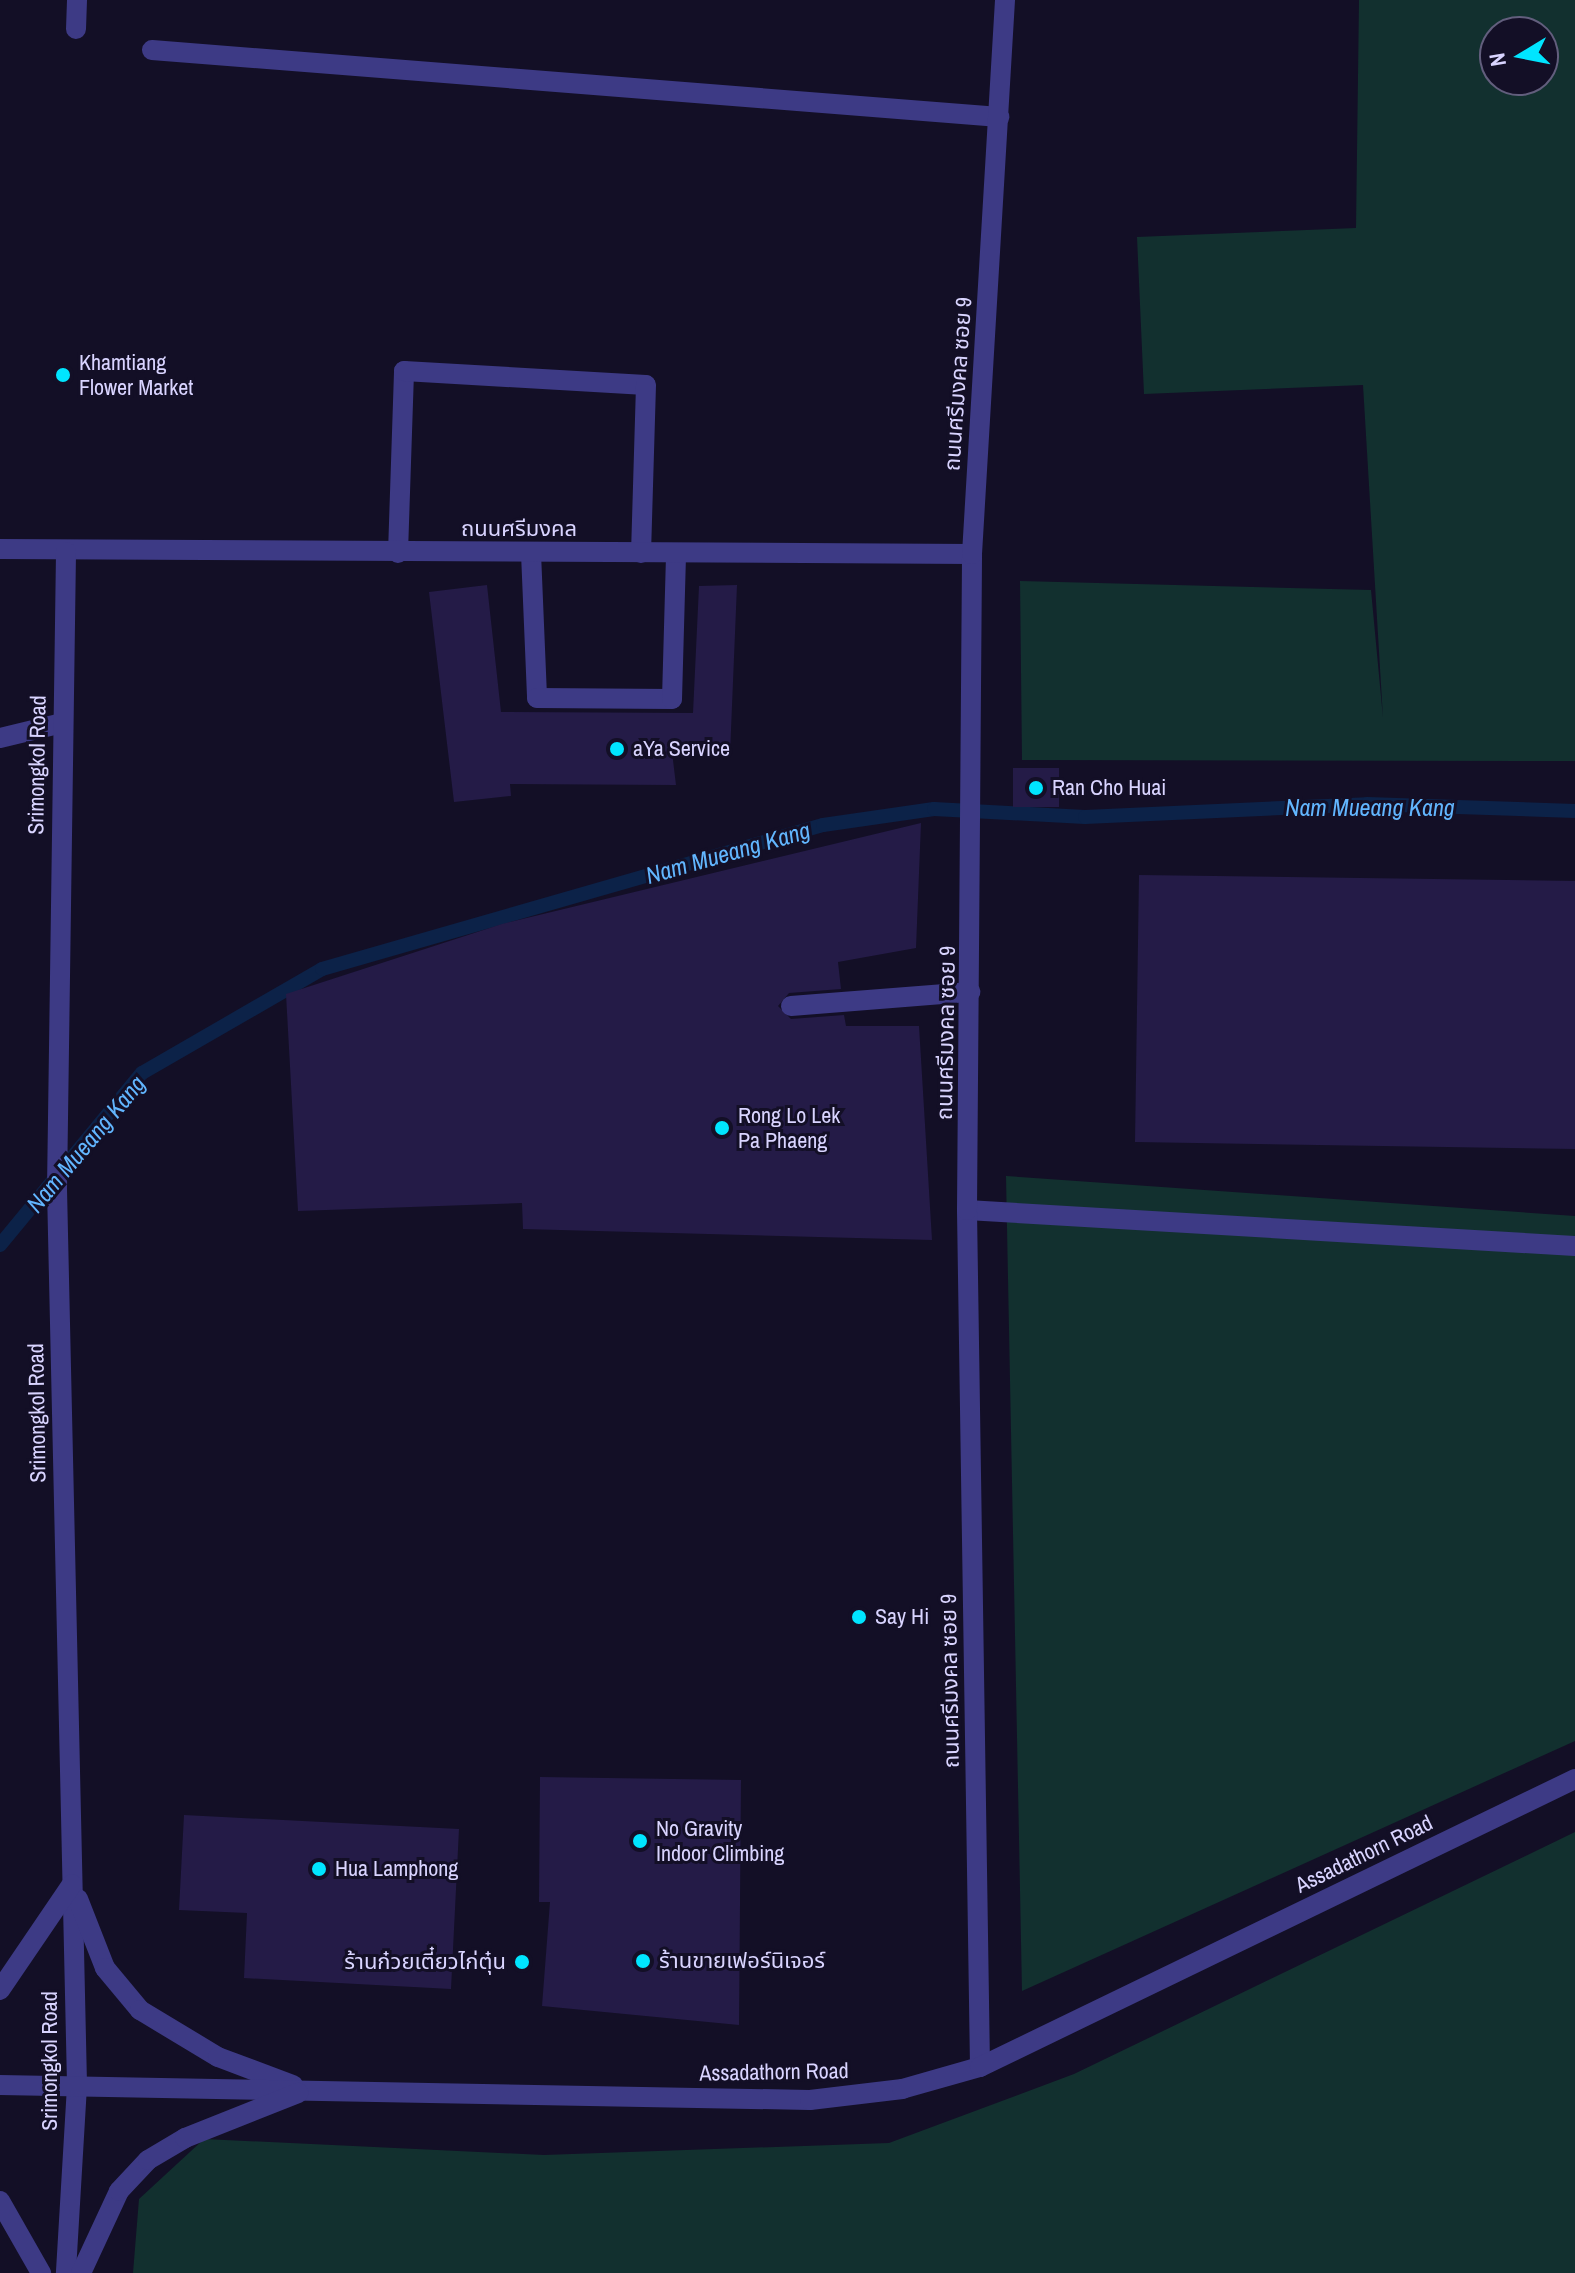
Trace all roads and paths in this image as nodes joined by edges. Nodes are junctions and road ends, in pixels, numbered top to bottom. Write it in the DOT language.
graph roads {
  1 [pos="77,0"];
  2 [pos="1005,0"];
  3 [pos="76,29"];
  4 [pos="152,50"];
  5 [pos="999,117"];
  6 [pos="0,549"];
  7 [pos="66,552"];
  8 [pos="398,553"];
  9 [pos="531,553"];
  10 [pos="641,553"];
  11 [pos="676,554"];
  12 [pos="972,554"];
  13 [pos="62,723"];
  14 [pos="0,738"];
  15 [pos="970,992"];
  16 [pos="791,1006"];
  17 [pos="967,1210"];
  18 [pos="1575,1246"];
  19 [pos="1575,1779"];
  20 [pos="72,1884"];
  21 [pos="0,1990"];
  22 [pos="980,2067"];
  23 [pos="0,2085"];
  24 [pos="77,2086"];
  25 [pos="306,2090"];
  26 [pos="0,2201"];
  27 [pos="41,2273"];
  28 [pos="66,2273"];
  29 [pos="81,2273"];
  1 -- 3 [label="street"];
  2 -- 5 [label="street, ถนนศรีมงคล ซอย 9"];
  4 -- 5 [label="street"];
  5 -- 12 [label="street, ถนนศรีมงคล ซอย 9"];
  6 -- 7 [label="street, ถนนศรีมงคล"];
  7 -- 8 [label="street, ถนนศรีมงคล"];
  7 -- 13 [label="street, Srimongkol Road"];
  8 -- 9 [label="street, ถนนศรีมงคล"];
  8 -- 10 [label="street"];
  9 -- 10 [label="street, ถนนศรีมงคล"];
  9 -- 11 [label="street"];
  10 -- 11 [label="street, ถนนศรีมงคล"];
  11 -- 12 [label="street, ถนนศรีมงคล"];
  12 -- 15 [label="street, ถนนศรีมงคล ซอย 9"];
  13 -- 14 [label="street"];
  13 -- 20 [label="street, Srimongkol Road"];
  15 -- 16 [label="street"];
  15 -- 17 [label="street, ถนนศรีมงคล ซอย 9"];
  17 -- 18 [label="street"];
  17 -- 22 [label="street, ถนนศรีมงคล ซอย 9"];
  19 -- 22 [label="street, Assadathorn Road"];
  20 -- 21 [label="street"];
  20 -- 24 [label="street, Srimongkol Road"];
  20 -- 25 [label="street"];
  22 -- 25 [label="street, Assadathorn Road"];
  23 -- 24 [label="street, Assadathorn Road"];
  24 -- 25 [label="street, Assadathorn Road"];
  24 -- 28 [label="street, Srimongkol Road"];
  25 -- 29 [label="street"];
  26 -- 27 [label="street"];
}
